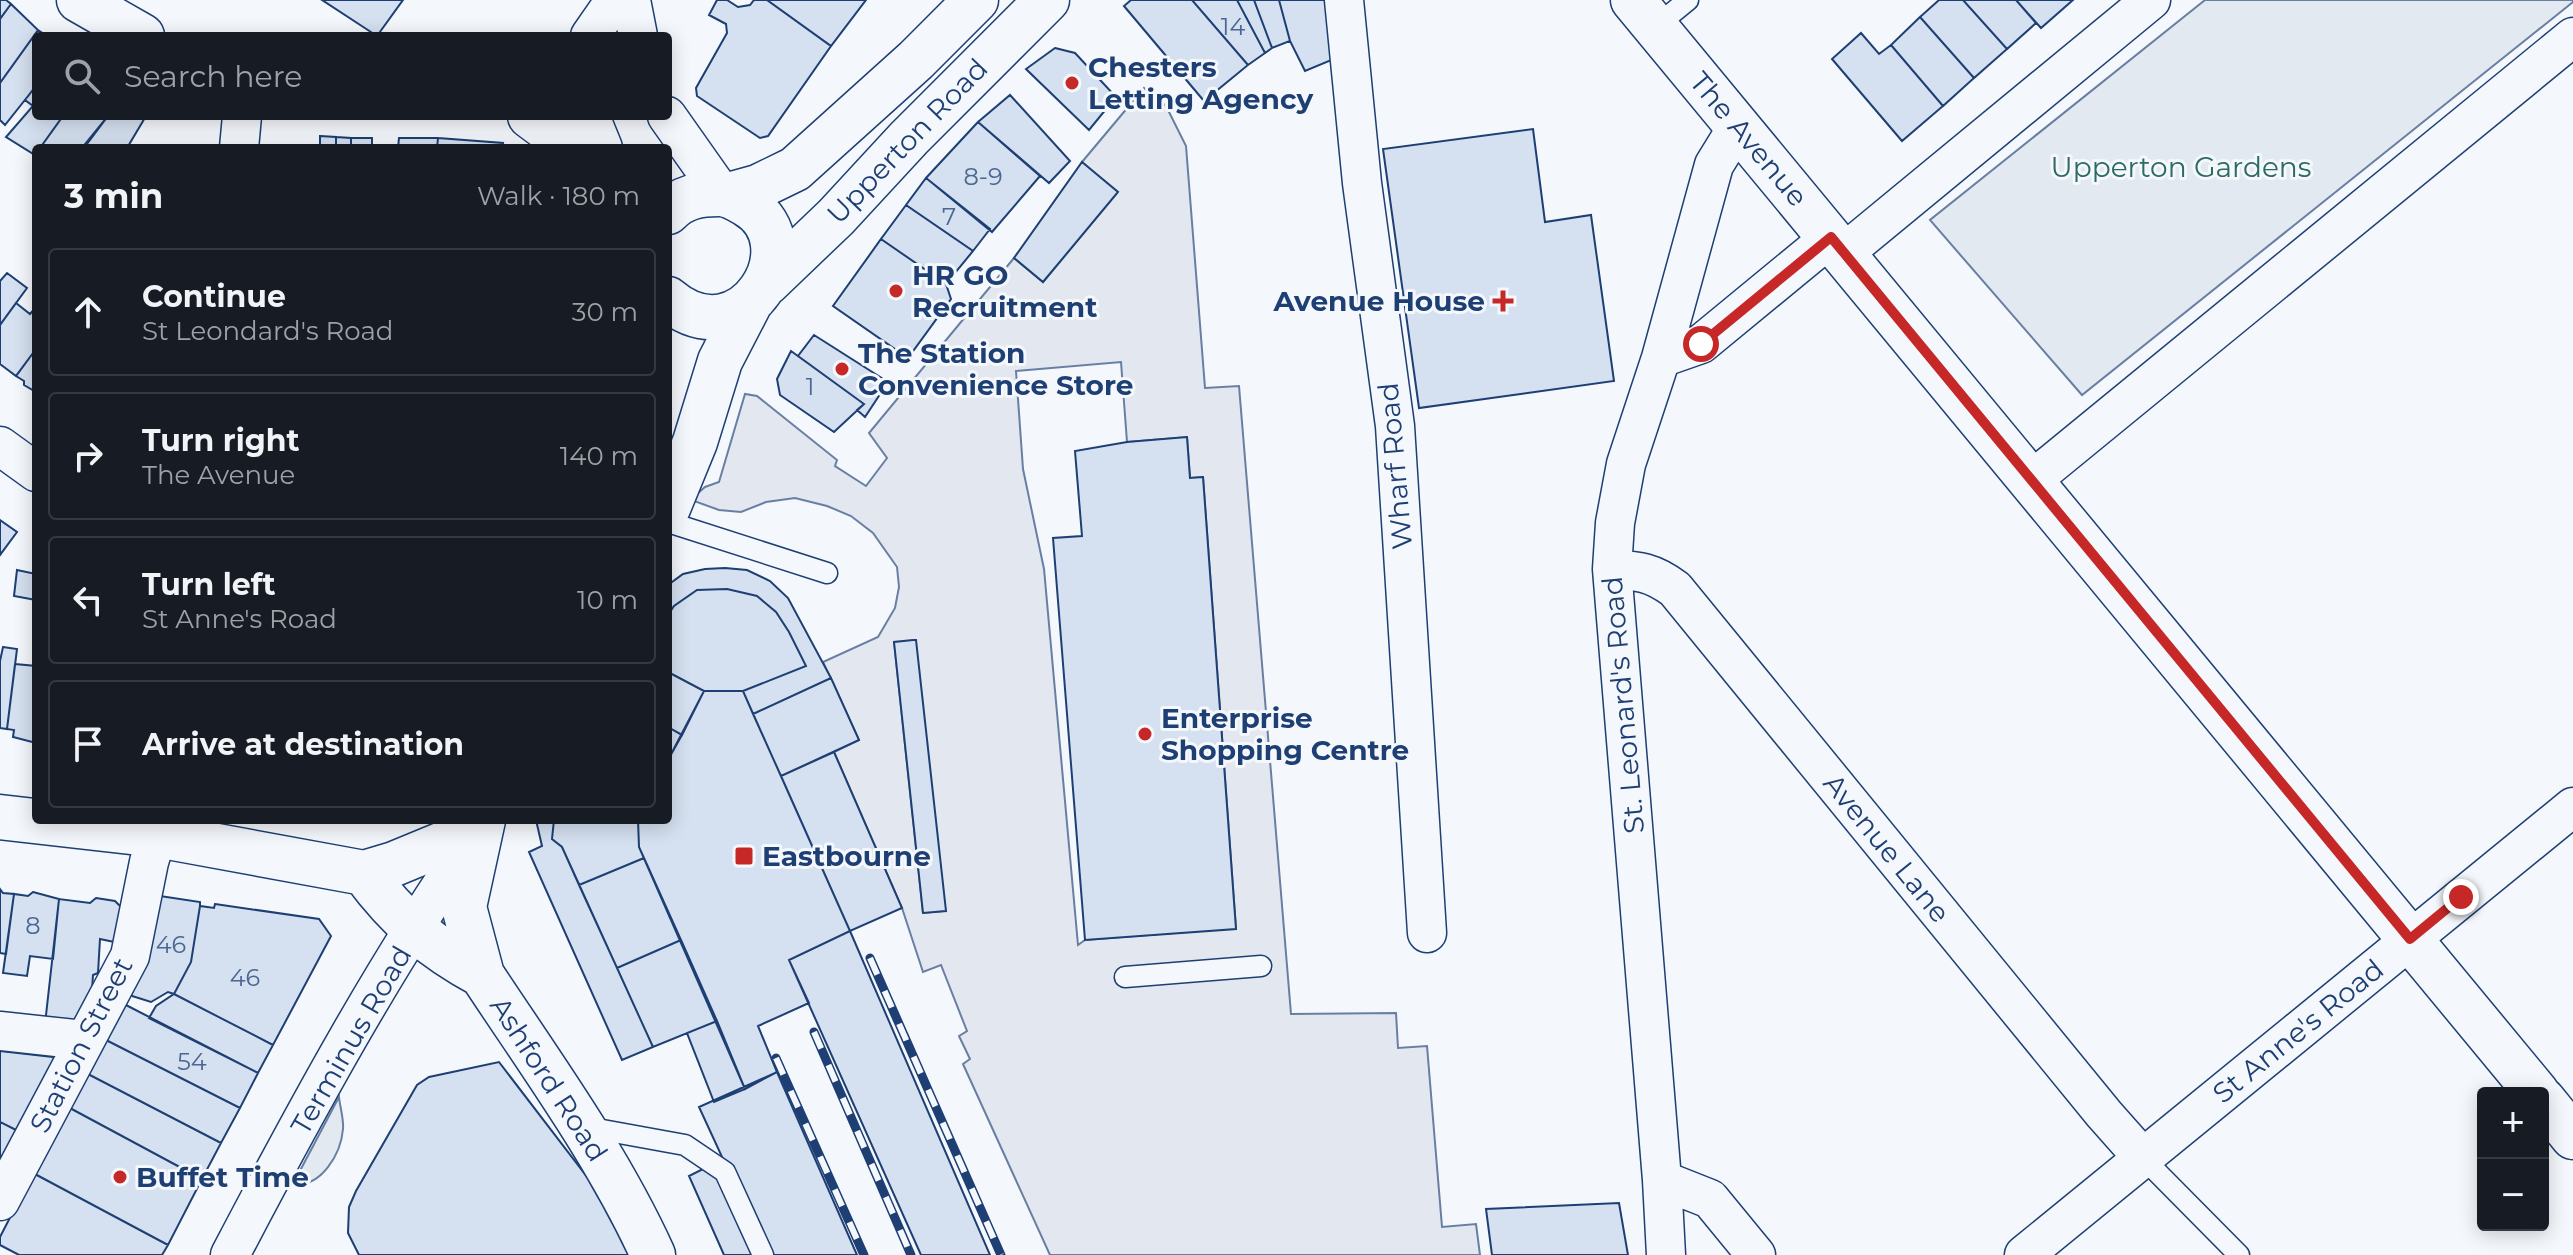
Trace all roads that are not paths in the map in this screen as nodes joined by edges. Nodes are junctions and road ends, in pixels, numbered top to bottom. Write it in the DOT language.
graph roads {
  1 [pos="79,0"];
  2 [pos="615,0"];
  3 [pos="631,0"];
  4 [pos="976,0"];
  5 [pos="1047,0"];
  6 [pos="1344,0"];
  7 [pos="1688,0"];
  8 [pos="2151,0"];
  9 [pos="1644,13"];
  10 [pos="135,32"];
  11 [pos="593,32"];
  12 [pos="637,32"];
  13 [pos="2573,37"];
  14 [pos="242,120"];
  15 [pos="535,120"];
  16 [pos="592,120"];
  17 [pos="670,120"];
  18 [pos="1738,126"];
  19 [pos="239,144"];
  20 [pos="568,144"];
  21 [pos="601,144"];
  22 [pos="726,194"];
  23 [pos="672,208"];
  24 [pos="1838,245"];
  25 [pos="759,293"];
  26 [pos="672,302"];
  27 [pos="1661,358"];
  28 [pos="0,446"];
  29 [pos="32,469"];
  30 [pos="2032,480"];
  31 [pos="672,498"];
  32 [pos="672,523"];
  33 [pos="1612,569"];
  34 [pos="827,573"];
  35 [pos="2573,807"];
  36 [pos="0,817"];
  37 [pos="32,821"];
  38 [pos="61,824"];
  39 [pos="481,824"];
  40 [pos="157,835"];
  41 [pos="364,873"];
  42 [pos="414,931"];
  43 [pos="1427,933"];
  44 [pos="2410,939"];
  45 [pos="1261,966"];
  46 [pos="482,975"];
  47 [pos="1125,977"];
  48 [pos="0,1031"];
  49 [pos="84,1040"];
  50 [pos="2532,1087"];
  51 [pos="2549,1107"];
  52 [pos="582,1126"];
  53 [pos="2573,1137"];
  54 [pos="2143,1158"];
  55 [pos="1662,1180"];
  56 [pos="0,1201"];
  57 [pos="230,1255"];
  58 [pos="653,1255"];
  59 [pos="763,1255"];
  60 [pos="1666,1255"];
  61 [pos="1756,1255"];
  62 [pos="2024,1255"];
  63 [pos="2239,1255"];
  1 -- 10 [label="main road"];
  2 -- 11 [label="street"];
  3 -- 12 [label="street"];
  4 -- 22 [label="main road, Upperton Road"];
  5 -- 25 [label="main road, Upperton Road"];
  6 -- 43 [label="street, Wharf Road"];
  7 -- 9 [label="lane"];
  8 -- 24 [label="street"];
  9 -- 18 [label="main road, The Avenue"];
  13 -- 30 [label="street"];
  14 -- 19 [label="street"];
  15 -- 20 [label="main road"];
  16 -- 21 [label="street"];
  17 -- 22 [label="street"];
  18 -- 24 [label="main road, The Avenue"];
  18 -- 27 [label="street, St. Leonard's Road"];
  22 -- 23 [label="main road, Upperton Road"];
  22 -- 25 [label="main road"];
  24 -- 27 [label="street"];
  24 -- 30 [label="main road, The Avenue"];
  25 -- 26 [label="main road"];
  25 -- 31 [label="main road"];
  27 -- 33 [label="street, St. Leonard's Road"];
  28 -- 29 [label="street"];
  30 -- 44 [label="main road, The Avenue"];
  32 -- 34 [label="lane"];
  33 -- 54 [label="street, Avenue Lane"];
  33 -- 55 [label="street, St. Leonard's Road"];
  35 -- 44 [label="street, St Anne's Road"];
  36 -- 37 [label="main road"];
  38 -- 40 [label="main road"];
  39 -- 41 [label="main road"];
  39 -- 42 [label="street, Terminus Road"];
  39 -- 46 [label="main road"];
  40 -- 41 [label="main road"];
  40 -- 49 [label="street, Station Street"];
  41 -- 42 [label="main road, Ashford Road"];
  42 -- 46 [label="main road, Ashford Road"];
  42 -- 57 [label="street, Terminus Road"];
  44 -- 50 [label="main road, The Avenue"];
  44 -- 54 [label="street, St Anne's Road"];
  45 -- 47 [label="lane"];
  46 -- 52 [label="main road, Ashford Road"];
  48 -- 49 [label="street"];
  49 -- 56 [label="street, Station Street"];
  51 -- 53 [label="main road"];
  52 -- 58 [label="main road, Ashford Road"];
  52 -- 59 [label="lane"];
  54 -- 62 [label="street, St Anne's Road"];
  54 -- 63 [label="lane"];
  55 -- 60 [label="street, St. Leonard's Road"];
  55 -- 61 [label="street"];
}
